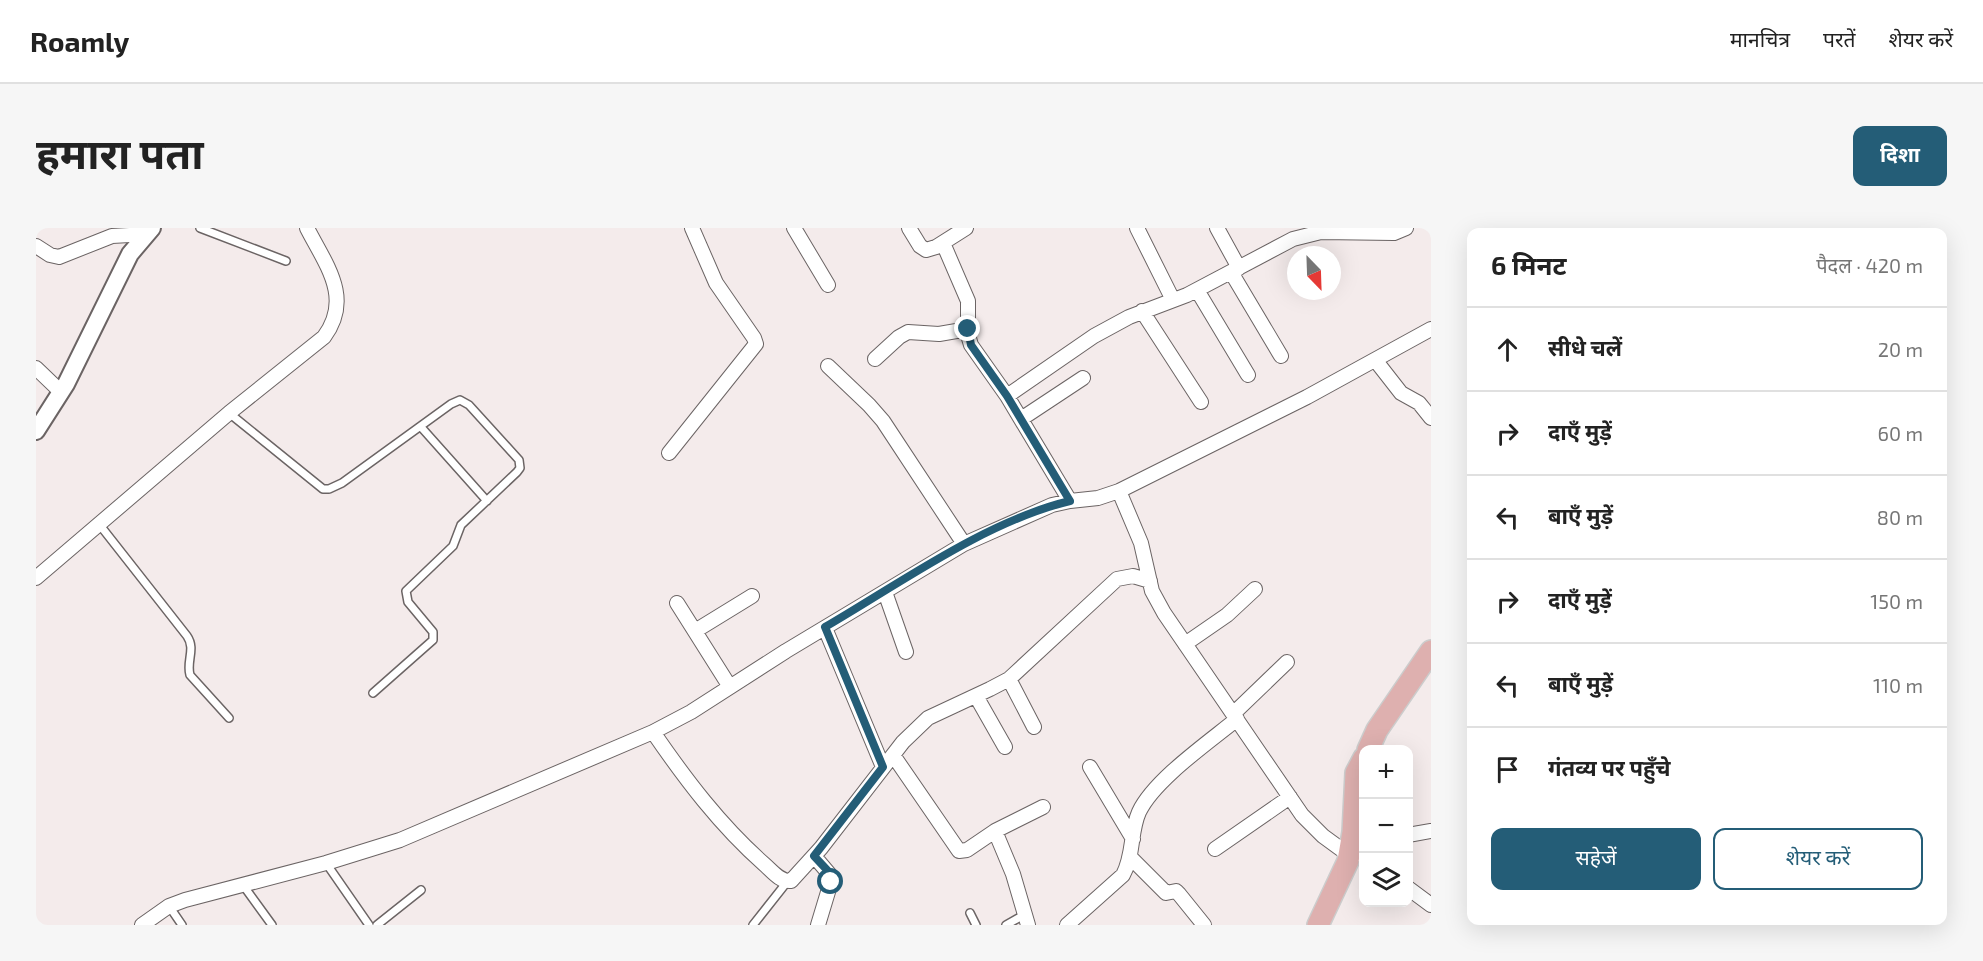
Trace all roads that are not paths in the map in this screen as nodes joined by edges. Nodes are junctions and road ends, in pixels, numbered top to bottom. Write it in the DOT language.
graph roads {
  1 [pos="200,228"];
  2 [pos="307,228"];
  3 [pos="692,228"];
  4 [pos="794,228"];
  5 [pos="909,228"];
  6 [pos="966,228"];
  7 [pos="1137,228"];
  8 [pos="1217,228"];
  9 [pos="1406,228"];
  10 [pos="1374,230"];
  11 [pos="124,231"];
  12 [pos="149,231"];
  13 [pos="1299,232"];
  14 [pos="943,243"];
  15 [pos="37,246"];
  16 [pos="286,261"];
  17 [pos="1235,270"];
  18 [pos="828,285"];
  19 [pos="1197,290"];
  20 [pos="1173,300"];
  21 [pos="1142,311"];
  22 [pos="968,329"];
  23 [pos="1431,329"];
  24 [pos="1281,356"];
  25 [pos="875,359"];
  26 [pos="1376,361"];
  27 [pos="828,366"];
  28 [pos="36,368"];
  29 [pos="1248,375"];
  30 [pos="1083,378"];
  31 [pos="61,392"];
  32 [pos="1007,396"];
  33 [pos="1200,402"];
  34 [pos="229,413"];
  35 [pos="1431,418"];
  36 [pos="1021,419"];
  37 [pos="420,427"];
  38 [pos="36,431"];
  39 [pos="669,453"];
  40 [pos="1119,491"];
  41 [pos="488,501"];
  42 [pos="1070,501"];
  43 [pos="99,524"];
  44 [pos="964,544"];
  45 [pos="36,578"];
  46 [pos="1150,581"];
  47 [pos="1255,589"];
  48 [pos="885,592"];
  49 [pos="752,596"];
  50 [pos="676,603"];
  51 [pos="825,627"];
  52 [pos="695,631"];
  53 [pos="1185,644"];
  54 [pos="1431,651"];
  55 [pos="906,652"];
  56 [pos="1287,662"];
  57 [pos="1008,679"];
  58 [pos="730,687"];
  59 [pos="373,693"];
  60 [pos="976,696"];
  61 [pos="1235,716"];
  62 [pos="229,718"];
  63 [pos="1034,727"];
  64 [pos="653,732"];
  65 [pos="1370,745"];
  66 [pos="1005,747"];
  67 [pos="892,755"];
  68 [pos="1090,766"];
  69 [pos="883,767"];
  70 [pos="1359,767"];
  71 [pos="1290,798"];
  72 [pos="1043,807"];
  73 [pos="995,831"];
  74 [pos="1431,831"];
  75 [pos="1413,834"];
  76 [pos="1133,839"];
  77 [pos="1215,849"];
  78 [pos="814,856"];
  79 [pos="1357,856"];
  80 [pos="1130,857"];
  81 [pos="326,863"];
  82 [pos="787,882"];
  83 [pos="243,885"];
  84 [pos="421,890"];
  85 [pos="1413,892"];
  86 [pos="1431,905"];
  87 [pos="169,906"];
  88 [pos="970,913"];
  89 [pos="1026,920"];
  90 [pos="142,925"];
  91 [pos="182,925"];
  92 [pos="272,925"];
  93 [pos="369,925"];
  94 [pos="377,925"];
  95 [pos="753,925"];
  96 [pos="818,925"];
  97 [pos="976,925"];
  98 [pos="1006,925"];
  99 [pos="1067,925"];
  100 [pos="1204,925"];
  101 [pos="1318,925"];
  1 -- 16 [label="lane"];
  2 -- 34 [label="street"];
  3 -- 39 [label="street"];
  4 -- 18 [label="street"];
  5 -- 14 [label="street"];
  6 -- 14 [label="street"];
  7 -- 20 [label="street"];
  8 -- 17 [label="street"];
  9 -- 10 [label="street"];
  10 -- 13 [label="street"];
  11 -- 12 [label="street"];
  11 -- 15 [label="street"];
  12 -- 31 [label="street"];
  13 -- 17 [label="street"];
  14 -- 22 [label="street"];
  17 -- 19 [label="street"];
  17 -- 24 [label="street"];
  19 -- 20 [label="street"];
  19 -- 29 [label="street"];
  20 -- 21 [label="street"];
  21 -- 32 [label="street"];
  21 -- 33 [label="street"];
  22 -- 25 [label="street"];
  22 -- 32 [label="street"];
  23 -- 26 [label="street"];
  26 -- 35 [label="street"];
  26 -- 40 [label="street"];
  27 -- 44 [label="street"];
  28 -- 31 [label="street"];
  30 -- 36 [label="street"];
  31 -- 38 [label="street"];
  32 -- 36 [label="street"];
  34 -- 37 [label="lane"];
  34 -- 43 [label="street"];
  36 -- 42 [label="street"];
  37 -- 41 [label="lane"];
  37 -- 41 [label="lane"];
  40 -- 42 [label="street"];
  40 -- 46 [label="street"];
  41 -- 59 [label="lane"];
  42 -- 44 [label="street"];
  43 -- 45 [label="street"];
  43 -- 62 [label="lane"];
  44 -- 48 [label="street"];
  46 -- 53 [label="street"];
  46 -- 57 [label="street"];
  47 -- 53 [label="street"];
  48 -- 51 [label="street"];
  48 -- 55 [label="street"];
  49 -- 52 [label="street"];
  50 -- 52 [label="street"];
  51 -- 58 [label="street"];
  51 -- 69 [label="street"];
  52 -- 58 [label="street"];
  53 -- 61 [label="street"];
  54 -- 65 [label="main road"];
  56 -- 61 [label="street"];
  57 -- 60 [label="street"];
  57 -- 63 [label="street"];
  58 -- 64 [label="street"];
  60 -- 66 [label="street"];
  60 -- 67 [label="street"];
  61 -- 71 [label="street"];
  61 -- 76 [label="street"];
  64 -- 81 [label="street"];
  64 -- 82 [label="street"];
  67 -- 69 [label="street"];
  67 -- 73 [label="street"];
  68 -- 76 [label="street"];
  69 -- 78 [label="street"];
  70 -- 79 [label="main road"];
  71 -- 77 [label="street"];
  71 -- 79 [label="street"];
  72 -- 73 [label="street"];
  73 -- 89 [label="street"];
  74 -- 75 [label="street"];
  76 -- 80 [label="street"];
  78 -- 82 [label="street"];
  78 -- 96 [label="street"];
  79 -- 101 [label="main road"];
  80 -- 99 [label="street"];
  80 -- 100 [label="street"];
  81 -- 83 [label="street"];
  81 -- 93 [label="lane"];
  82 -- 95 [label="lane"];
  83 -- 87 [label="street"];
  83 -- 92 [label="lane"];
  84 -- 94 [label="lane"];
  85 -- 86 [label="street"];
  87 -- 90 [label="street"];
  87 -- 91 [label="lane"];
  88 -- 97 [label="lane"];
  89 -- 98 [label="lane"];
}
